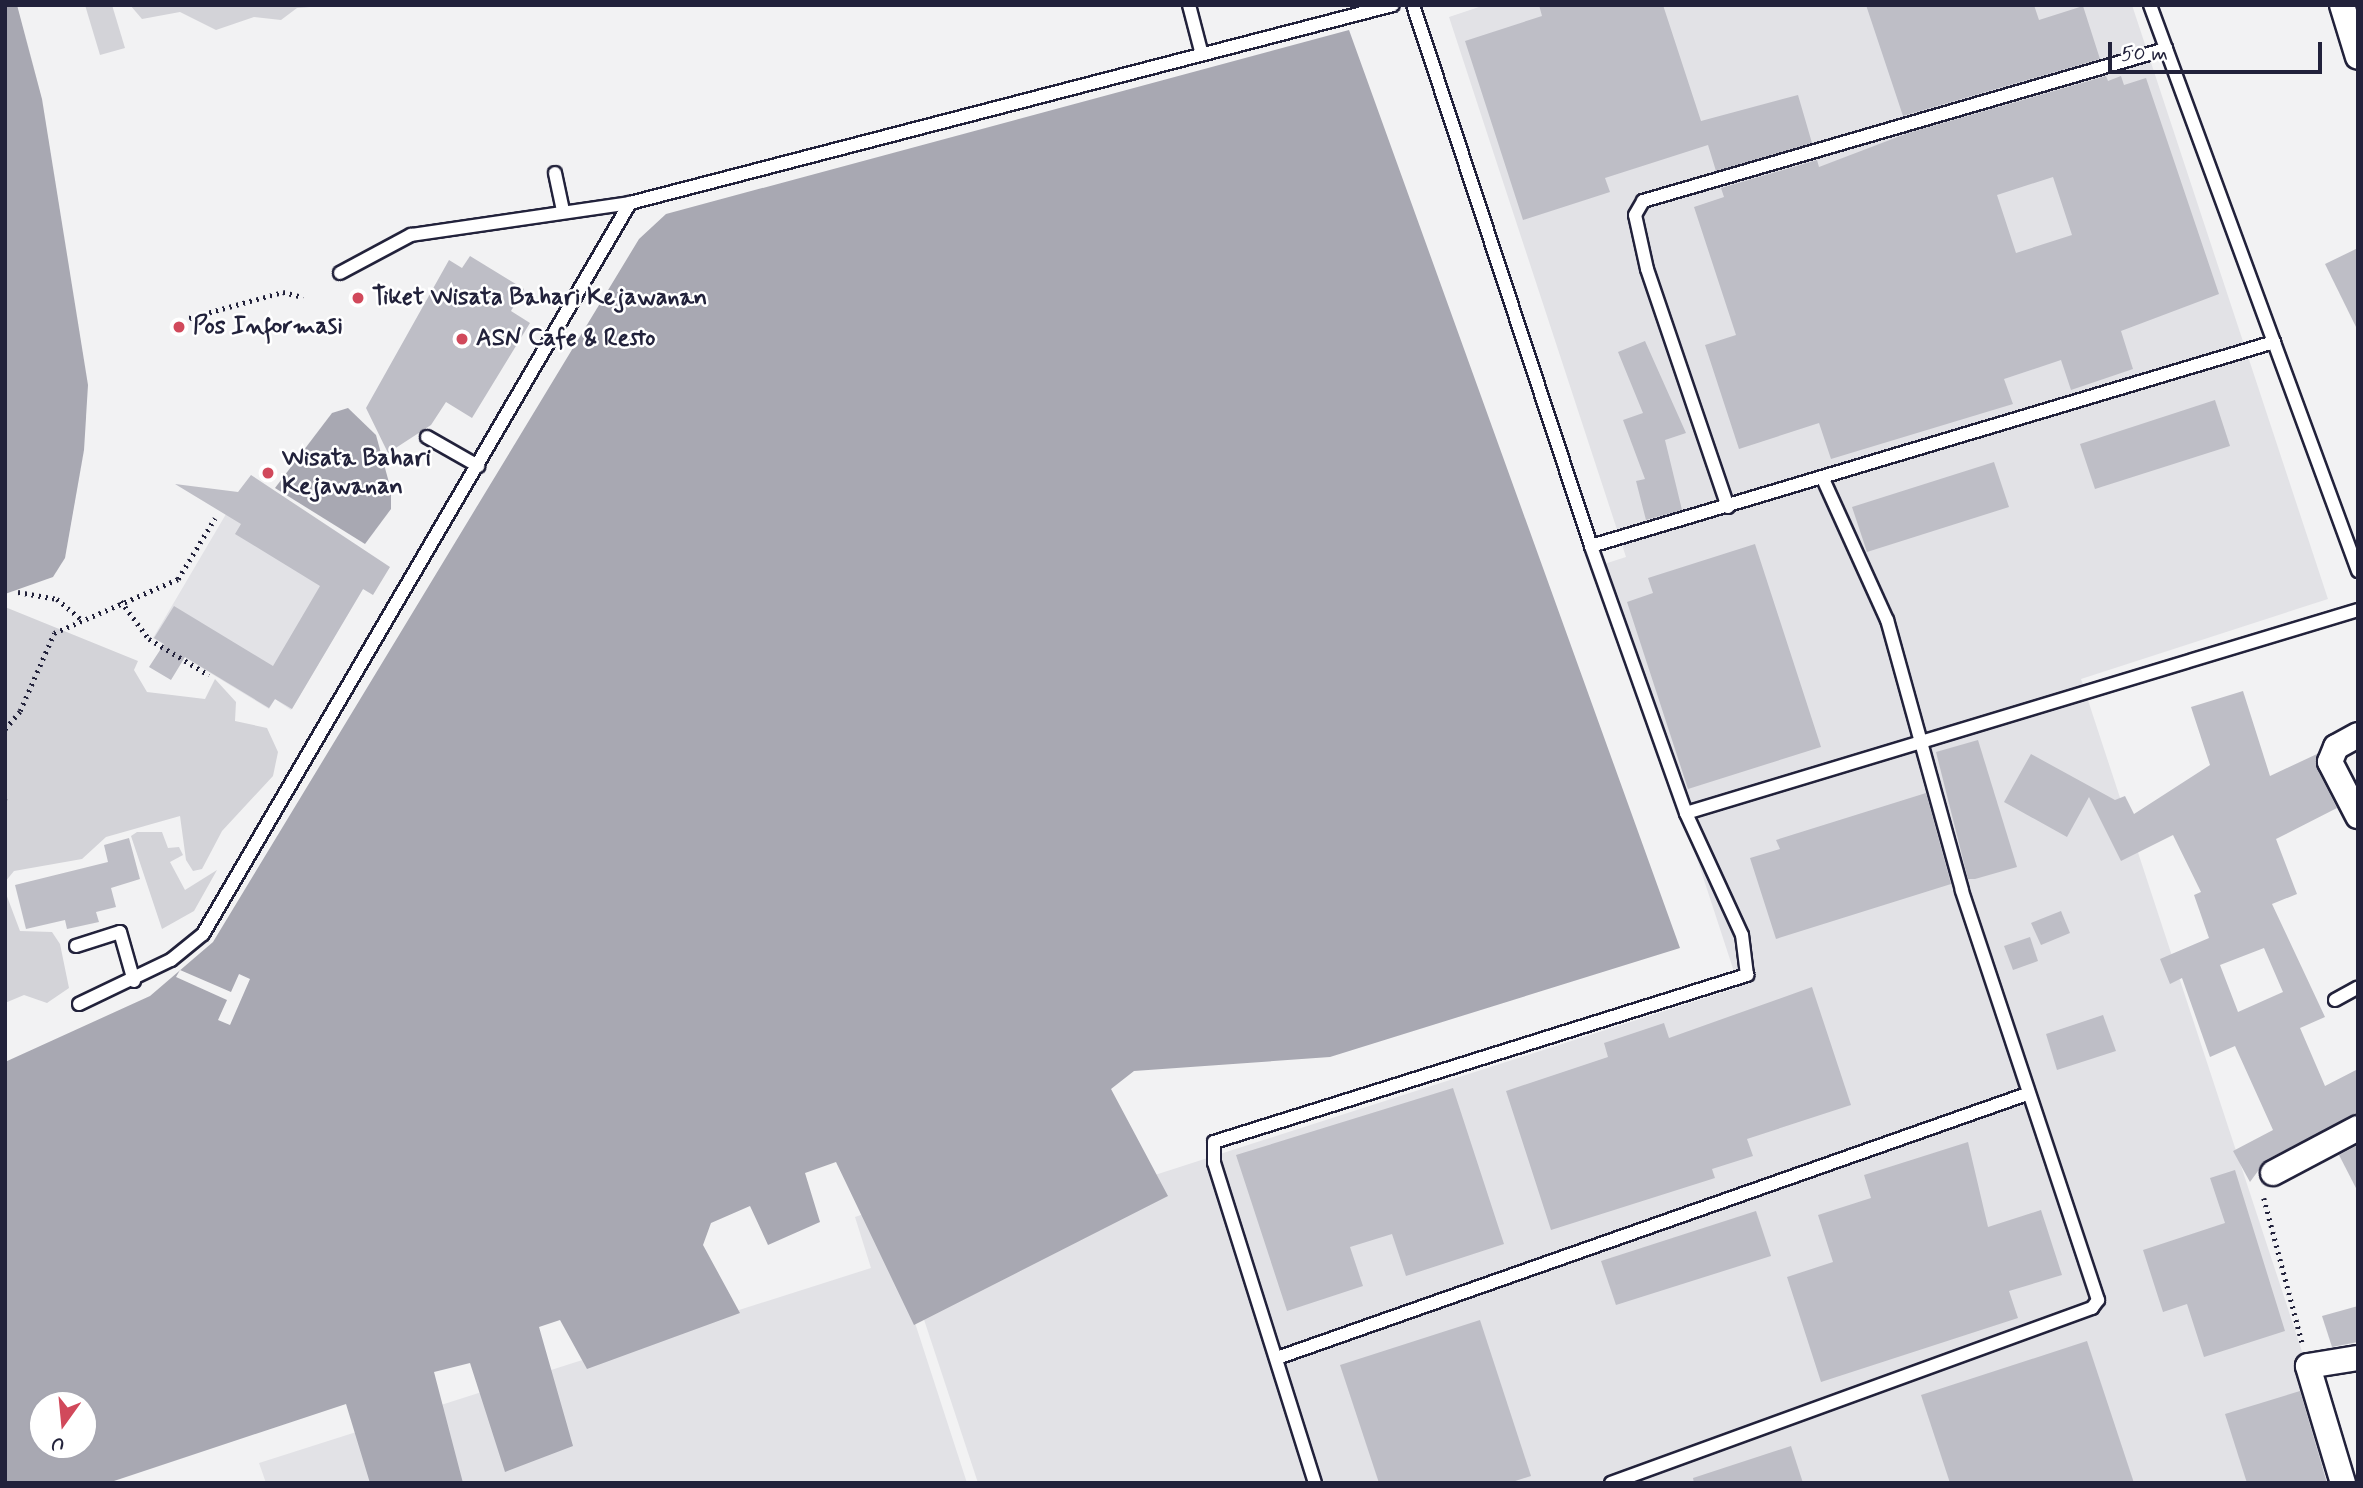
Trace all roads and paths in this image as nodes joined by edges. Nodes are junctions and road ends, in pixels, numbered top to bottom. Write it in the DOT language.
graph roads {
  1 [pos="1189,5"];
  2 [pos="1394,5"];
  3 [pos="1413,5"];
  4 [pos="2150,5"];
  5 [pos="2342,5"];
  6 [pos="2166,49"];
  7 [pos="1201,51"];
  8 [pos="2358,57"];
  9 [pos="555,173"];
  10 [pos="630,203"];
  11 [pos="563,210"];
  12 [pos="341,273"];
  13 [pos="303,296"];
  14 [pos="189,318"];
  15 [pos="2274,342"];
  16 [pos="427,437"];
  17 [pos="478,466"];
  18 [pos="1823,478"];
  19 [pos="1728,507"];
  20 [pos="215,518"];
  21 [pos="1591,546"];
  22 [pos="2358,571"];
  23 [pos="18,592"];
  24 [pos="121,601"];
  25 [pos="2358,610"];
  26 [pos="81,619"];
  27 [pos="209,675"];
  28 [pos="5,729"];
  29 [pos="2358,735"];
  30 [pos="1923,739"];
  31 [pos="1686,813"];
  32 [pos="2358,816"];
  33 [pos="76,946"];
  34 [pos="134,981"];
  35 [pos="2358,986"];
  36 [pos="2335,1000"];
  37 [pos="79,1004"];
  38 [pos="2028,1094"];
  39 [pos="2358,1128"];
  40 [pos="2273,1174"];
  41 [pos="1277,1358"];
  42 [pos="2358,1358"];
  43 [pos="2308,1366"];
  44 [pos="1315,1483"];
  45 [pos="1611,1483"];
  46 [pos="2343,1483"];
  1 -- 7 [label="lane"];
  2 -- 7 [label="lane"];
  3 -- 21 [label="lane"];
  4 -- 6 [label="lane"];
  5 -- 8 [label="street"];
  6 -- 15 [label="lane"];
  6 -- 19 [label="lane"];
  7 -- 10 [label="lane"];
  9 -- 11 [label="lane"];
  10 -- 11 [label="lane"];
  10 -- 17 [label="lane"];
  11 -- 12 [label="lane"];
  13 -- 14 [label="path"];
  15 -- 18 [label="lane"];
  15 -- 22 [label="lane"];
  16 -- 17 [label="lane"];
  17 -- 34 [label="lane"];
  18 -- 19 [label="lane"];
  18 -- 30 [label="lane"];
  19 -- 21 [label="lane"];
  20 -- 24 [label="path"];
  21 -- 31 [label="lane"];
  23 -- 26 [label="path"];
  24 -- 26 [label="path"];
  24 -- 27 [label="path"];
  25 -- 30 [label="lane"];
  26 -- 28 [label="path"];
  29 -- 32 [label="street"];
  30 -- 31 [label="lane"];
  30 -- 38 [label="lane"];
  31 -- 41 [label="lane"];
  33 -- 34 [label="lane"];
  34 -- 37 [label="lane"];
  35 -- 36 [label="lane"];
  38 -- 41 [label="lane"];
  38 -- 45 [label="lane"];
  39 -- 40 [label="street"];
  40 -- 43 [label="path"];
  41 -- 44 [label="lane"];
  42 -- 43 [label="street"];
  43 -- 46 [label="street"];
}
